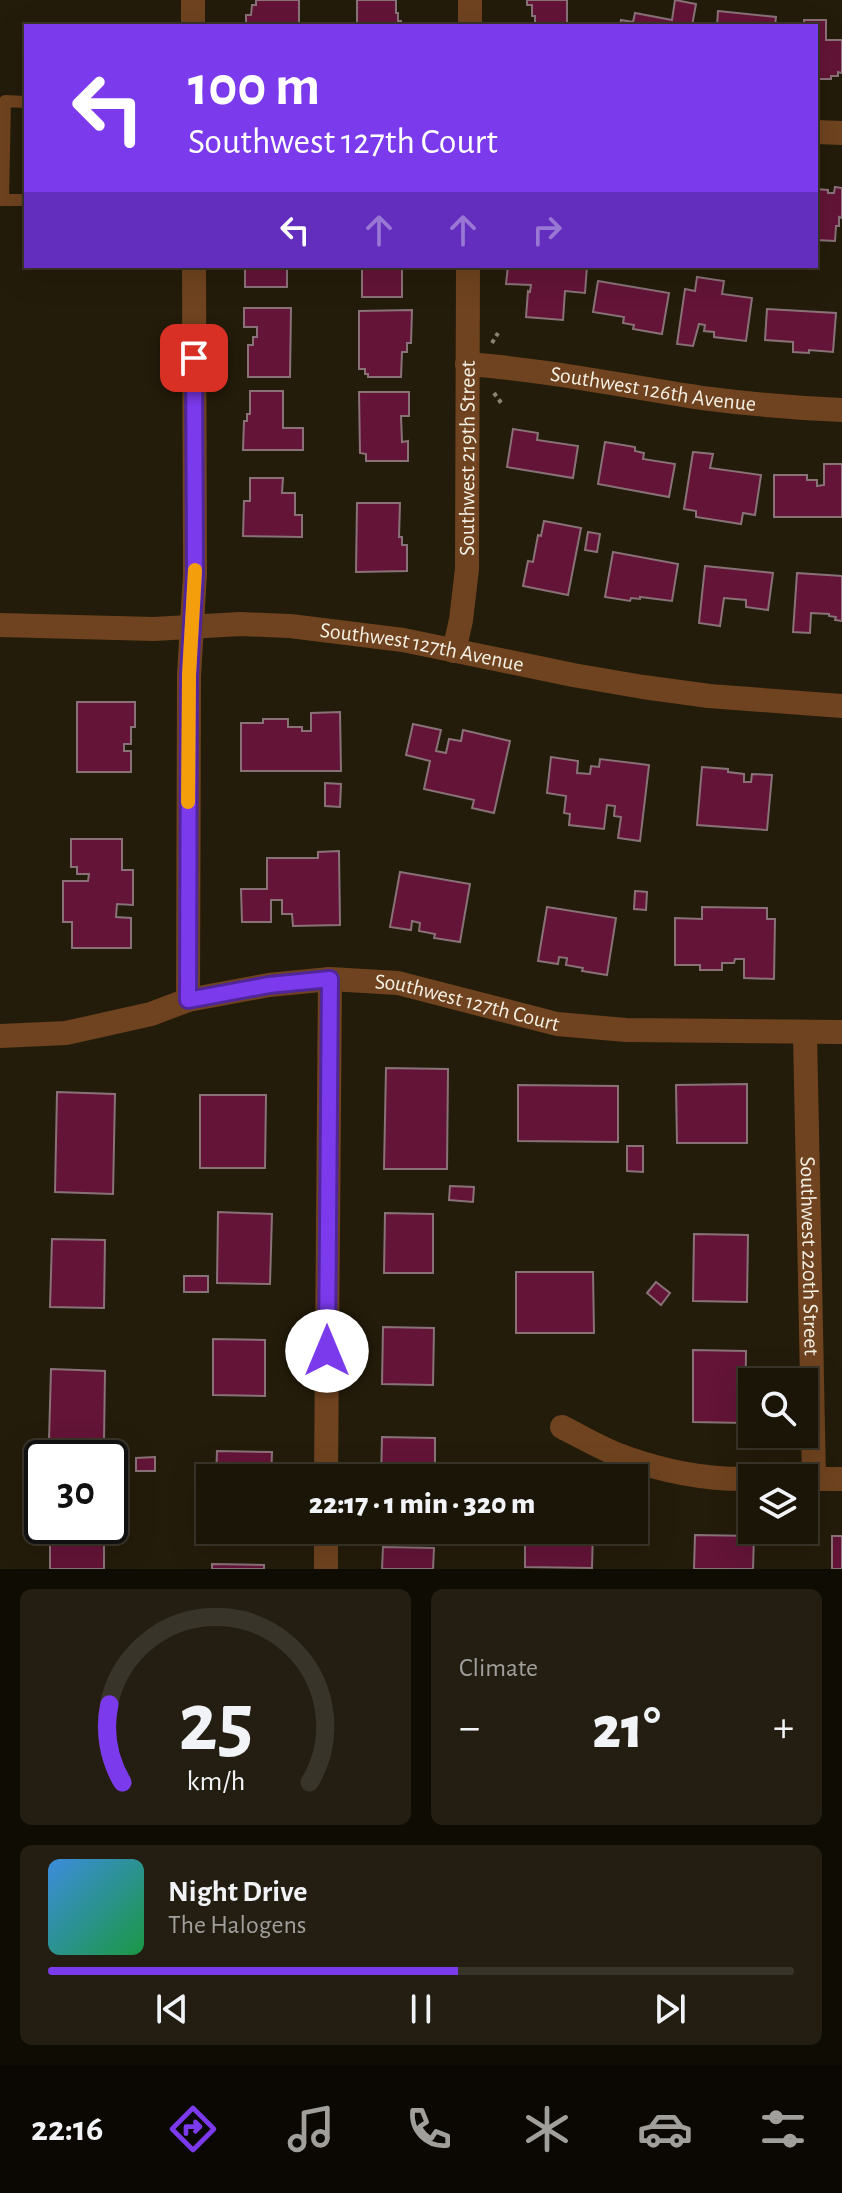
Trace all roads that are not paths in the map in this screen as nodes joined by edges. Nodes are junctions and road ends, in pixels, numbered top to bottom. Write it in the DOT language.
graph roads {
  1 [pos="193,0"];
  2 [pos="470,0"];
  3 [pos="193,24"];
  4 [pos="470,24"];
  5 [pos="24,102"];
  6 [pos="818,132"];
  7 [pos="842,133"];
  8 [pos="2,200"];
  9 [pos="24,200"];
  10 [pos="194,268"];
  11 [pos="468,268"];
  12 [pos="467,364"];
  13 [pos="842,410"];
  14 [pos="0,625"];
  15 [pos="192,627"];
  16 [pos="454,651"];
  17 [pos="842,706"];
  18 [pos="330,979"];
  19 [pos="188,1000"];
  20 [pos="805,1032"];
  21 [pos="842,1032"];
  22 [pos="0,1036"];
  23 [pos="562,1427"];
  24 [pos="326,1464"];
  25 [pos="809,1464"];
  26 [pos="818,1479"];
  27 [pos="842,1479"];
  28 [pos="738,1480"];
  29 [pos="326,1544"];
  30 [pos="326,1569"];
  1 -- 3 [label="street"];
  2 -- 4 [label="street"];
  5 -- 8 [label="lane"];
  6 -- 7 [label="street"];
  8 -- 9 [label="lane"];
  10 -- 15 [label="street"];
  11 -- 12 [label="street, Southwest 219th Street"];
  12 -- 13 [label="street, Southwest 126th Avenue"];
  12 -- 16 [label="street, Southwest 219th Street"];
  14 -- 15 [label="street, Southwest 127th Avenue"];
  15 -- 16 [label="street, Southwest 127th Avenue"];
  15 -- 19 [label="street"];
  16 -- 17 [label="street, Southwest 127th Avenue"];
  18 -- 19 [label="street, Southwest 127th Court"];
  18 -- 20 [label="street, Southwest 127th Court"];
  18 -- 24 [label="street"];
  19 -- 22 [label="street, Southwest 127th Court"];
  20 -- 21 [label="street, Southwest 127th Court"];
  20 -- 25 [label="street, Southwest 220th Street"];
  23 -- 28 [label="street"];
  26 -- 27 [label="street"];
  29 -- 30 [label="street"];
}
